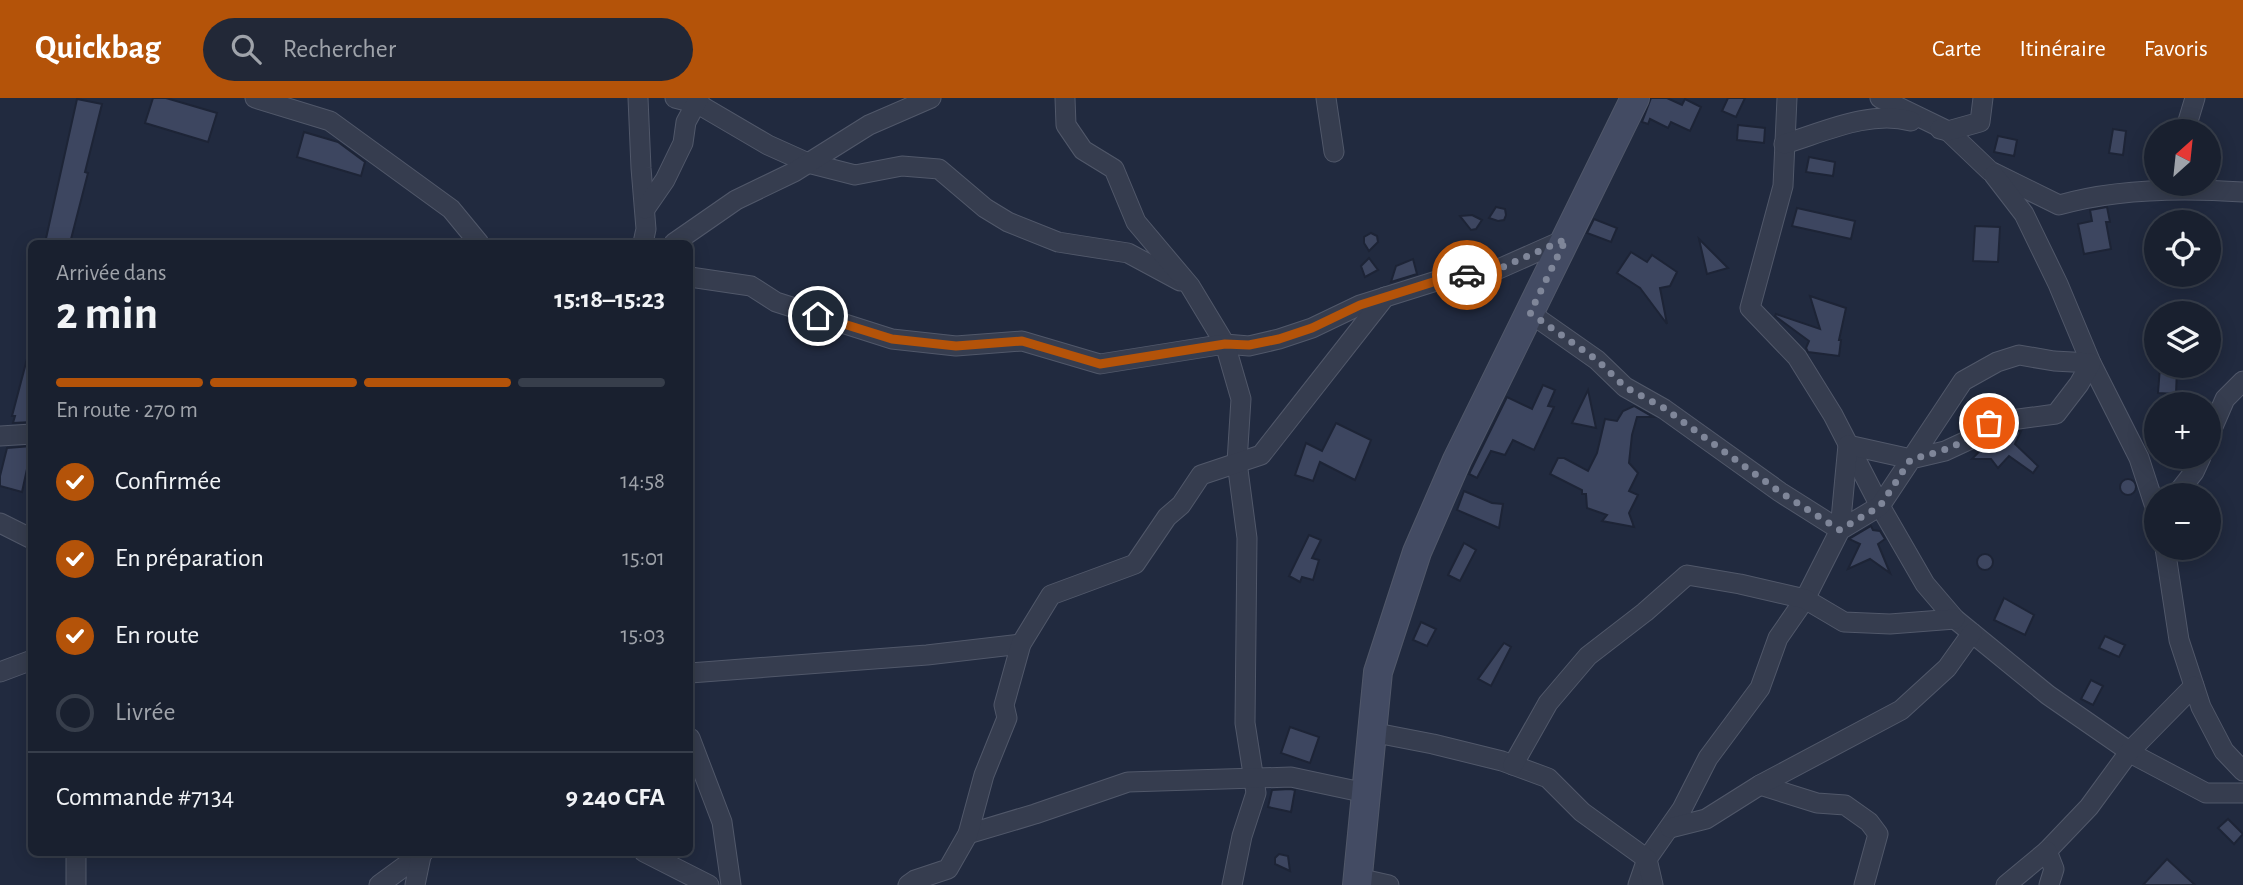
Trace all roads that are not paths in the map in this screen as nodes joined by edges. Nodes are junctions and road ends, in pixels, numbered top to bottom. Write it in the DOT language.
graph roads {
  1 [pos="638,98"];
  2 [pos="676,98"];
  3 [pos="931,98"];
  4 [pos="1065,98"];
  5 [pos="1326,98"];
  6 [pos="1635,98"];
  7 [pos="1787,98"];
  8 [pos="1880,98"];
  9 [pos="1983,98"];
  10 [pos="2195,98"];
  11 [pos="262,99"];
  12 [pos="699,101"];
  13 [pos="2189,119"];
  14 [pos="1948,131"];
  15 [pos="1784,144"];
  16 [pos="1334,152"];
  17 [pos="808,163"];
  18 [pos="1990,170"];
  19 [pos="2144,190"];
  20 [pos="2221,190"];
  21 [pos="2243,192"];
  22 [pos="645,209"];
  23 [pos="1566,239"];
  24 [pos="476,240"];
  25 [pos="644,240"];
  26 [pos="678,240"];
  27 [pos="693,277"];
  28 [pos="1190,286"];
  29 [pos="1385,297"];
  30 [pos="1530,313"];
  31 [pos="1225,344"];
  32 [pos="2091,363"];
  33 [pos="2243,381"];
  34 [pos="2221,408"];
  35 [pos="28,434"];
  36 [pos="0,436"];
  37 [pos="1849,445"];
  38 [pos="1911,459"];
  39 [pos="1237,462"];
  40 [pos="2147,483"];
  41 [pos="1880,506"];
  42 [pos="0,523"];
  43 [pos="1840,530"];
  44 [pos="28,538"];
  45 [pos="2167,560"];
  46 [pos="1805,599"];
  47 [pos="1955,620"];
  48 [pos="1972,633"];
  49 [pos="1021,644"];
  50 [pos="28,662"];
  51 [pos="0,672"];
  52 [pos="693,673"];
  53 [pos="2194,686"];
  54 [pos="1371,732"];
  55 [pos="693,746"];
  56 [pos="2130,751"];
  57 [pos="1513,765"];
  58 [pos="2243,771"];
  59 [pos="1254,780"];
  60 [pos="1760,785"];
  61 [pos="1366,793"];
  62 [pos="2243,793"];
  63 [pos="1670,828"];
  64 [pos="968,834"];
  65 [pos="2047,851"];
  66 [pos="76,856"];
  67 [pos="419,856"];
  68 [pos="422,856"];
  69 [pos="652,856"];
  70 [pos="1647,859"];
  71 [pos="1357,881"];
  72 [pos="76,885"];
  73 [pos="379,885"];
  74 [pos="415,885"];
  75 [pos="709,885"];
  76 [pos="731,885"];
  77 [pos="908,885"];
  78 [pos="1232,885"];
  79 [pos="1389,885"];
  80 [pos="1638,885"];
  81 [pos="1653,885"];
  82 [pos="1864,885"];
  83 [pos="2006,885"];
  84 [pos="2049,885"];
  1 -- 22 [label="street"];
  2 -- 12 [label="street"];
  3 -- 17 [label="street"];
  4 -- 28 [label="street"];
  5 -- 16 [label="street"];
  6 -- 23 [label="main road"];
  7 -- 15 [label="street"];
  8 -- 14 [label="street"];
  9 -- 14 [label="street"];
  10 -- 13 [label="street"];
  11 -- 24 [label="street"];
  12 -- 17 [label="street"];
  12 -- 22 [label="street"];
  14 -- 15 [label="street"];
  14 -- 18 [label="street"];
  15 -- 37 [label="street"];
  17 -- 26 [label="street"];
  17 -- 28 [label="street"];
  18 -- 19 [label="street"];
  18 -- 32 [label="street"];
  20 -- 21 [label="street"];
  22 -- 25 [label="street"];
  23 -- 29 [label="street"];
  23 -- 30 [label="main road"];
  27 -- 31 [label="street"];
  28 -- 31 [label="street"];
  29 -- 31 [label="street"];
  29 -- 39 [label="street"];
  30 -- 43 [label="street"];
  30 -- 54 [label="main road"];
  31 -- 39 [label="street"];
  32 -- 38 [label="street"];
  32 -- 38 [label="street"];
  32 -- 40 [label="street"];
  33 -- 34 [label="street"];
  35 -- 36 [label="street"];
  37 -- 38 [label="street"];
  37 -- 41 [label="street"];
  37 -- 43 [label="street"];
  38 -- 41 [label="street"];
  39 -- 49 [label="street"];
  39 -- 59 [label="street"];
  41 -- 43 [label="street"];
  41 -- 47 [label="street"];
  42 -- 44 [label="street"];
  43 -- 46 [label="street"];
  45 -- 53 [label="street"];
  46 -- 47 [label="street"];
  46 -- 57 [label="street"];
  46 -- 63 [label="street"];
  47 -- 48 [label="street"];
  48 -- 56 [label="street"];
  48 -- 60 [label="street"];
  49 -- 52 [label="street"];
  49 -- 64 [label="street"];
  50 -- 51 [label="street"];
  53 -- 56 [label="street"];
  53 -- 58 [label="street"];
  54 -- 57 [label="street"];
  54 -- 61 [label="main road"];
  55 -- 76 [label="street"];
  56 -- 62 [label="street"];
  56 -- 65 [label="street"];
  57 -- 70 [label="street"];
  59 -- 61 [label="street"];
  59 -- 64 [label="street"];
  59 -- 78 [label="street"];
  60 -- 63 [label="street"];
  60 -- 82 [label="street"];
  61 -- 71 [label="main road"];
  63 -- 70 [label="street"];
  64 -- 77 [label="street"];
  65 -- 83 [label="street"];
  65 -- 84 [label="street"];
  66 -- 72 [label="street"];
  67 -- 73 [label="street"];
  68 -- 74 [label="street"];
  69 -- 75 [label="street"];
  70 -- 80 [label="street"];
  70 -- 81 [label="street"];
  71 -- 79 [label="street"];
}
